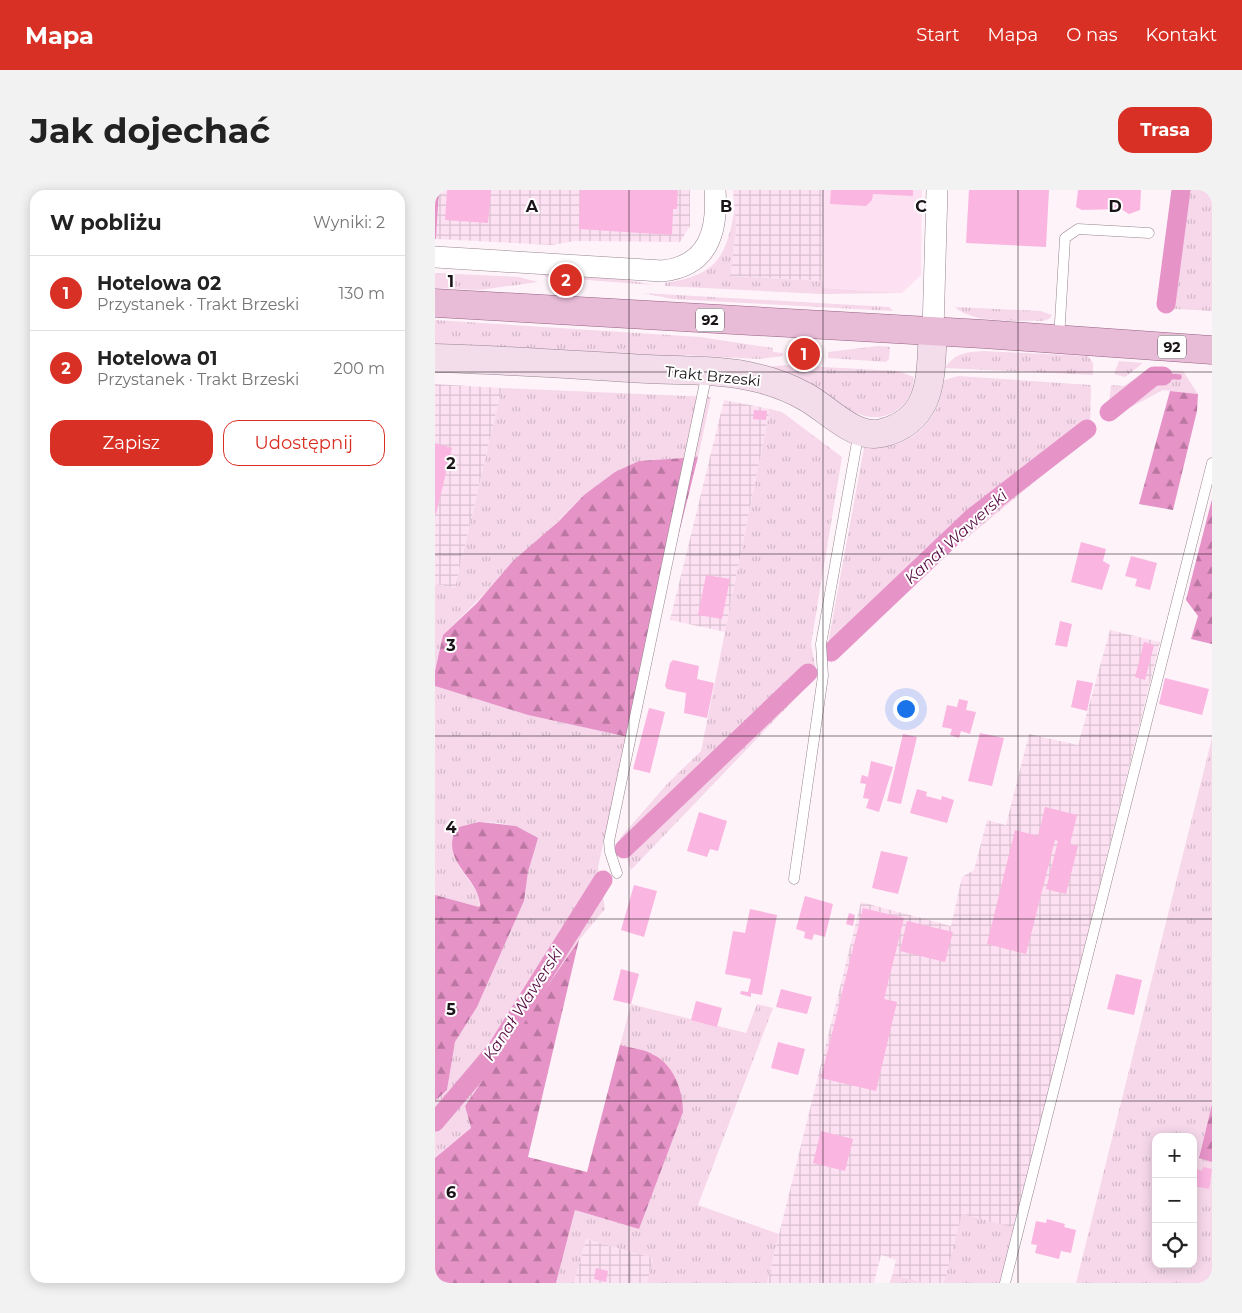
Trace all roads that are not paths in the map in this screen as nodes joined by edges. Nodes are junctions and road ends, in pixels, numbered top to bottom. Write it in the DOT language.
graph roads {
  1 [pos="715,190"];
  2 [pos="937,190"];
  3 [pos="1149,233"];
  4 [pos="435,257"];
  5 [pos="435,303"];
  6 [pos="933,331"];
  7 [pos="1059,340"];
  8 [pos="1212,350"];
  9 [pos="435,358"];
  10 [pos="707,372"];
  11 [pos="859,430"];
  12 [pos="1212,462"];
  13 [pos="617,873"];
  14 [pos="794,879"];
  15 [pos="1005,1283"];
  1 -- 4 [label="street"];
  2 -- 6 [label="street"];
  3 -- 7 [label="lane"];
  5 -- 6 [label="main road, 92"];
  6 -- 7 [label="main road, 92"];
  6 -- 11 [label="street, Trakt Brzeski"];
  7 -- 8 [label="main road, 92"];
  9 -- 10 [label="street, Trakt Brzeski"];
  10 -- 11 [label="street, Trakt Brzeski"];
  10 -- 13 [label="lane"];
  11 -- 14 [label="lane"];
  12 -- 15 [label="lane"];
}
